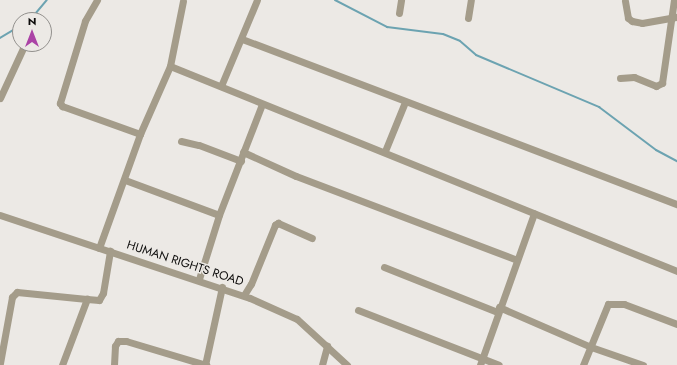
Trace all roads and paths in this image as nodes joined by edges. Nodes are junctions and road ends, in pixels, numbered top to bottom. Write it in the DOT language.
graph roads {
  1 [pos="97,0"];
  2 [pos="183,0"];
  3 [pos="257,0"];
  4 [pos="401,0"];
  5 [pos="471,0"];
  6 [pos="624,0"];
  7 [pos="674,0"];
  8 [pos="399,13"];
  9 [pos="468,18"];
  10 [pos="674,18"];
  11 [pos="242,39"];
  12 [pos="21,52"];
  13 [pos="170,66"];
  14 [pos="620,78"];
  15 [pos="220,86"];
  16 [pos="0,98"];
  17 [pos="405,102"];
  18 [pos="262,104"];
  19 [pos="140,134"];
  20 [pos="180,141"];
  21 [pos="385,151"];
  22 [pos="243,152"];
  23 [pos="241,161"];
  24 [pos="125,180"];
  25 [pos="677,204"];
  26 [pos="534,213"];
  27 [pos="0,215"];
  28 [pos="219,215"];
  29 [pos="312,238"];
  30 [pos="99,248"];
  31 [pos="110,251"];
  32 [pos="517,260"];
  33 [pos="384,267"];
  34 [pos="677,271"];
  35 [pos="198,278"];
  36 [pos="222,287"];
  37 [pos="244,295"];
  38 [pos="87,299"];
  39 [pos="358,310"];
  40 [pos="498,310"];
  41 [pos="677,324"];
  42 [pos="327,346"];
  43 [pos="591,347"];
  44 [pos="482,362"];
  45 [pos="0,363"];
  46 [pos="62,365"];
  47 [pos="114,365"];
  48 [pos="205,365"];
  49 [pos="322,365"];
  50 [pos="347,365"];
  51 [pos="499,365"];
  52 [pos="583,365"];
  53 [pos="643,365"];
  1 -- 19 [label="street"];
  2 -- 13 [label="street"];
  3 -- 11 [label="street"];
  4 -- 8 [label="street"];
  5 -- 9 [label="street"];
  6 -- 10 [label="street"];
  7 -- 10 [label="street"];
  10 -- 14 [label="street"];
  11 -- 15 [label="street"];
  11 -- 17 [label="street"];
  12 -- 16 [label="street"];
  13 -- 15 [label="street"];
  13 -- 19 [label="street"];
  15 -- 18 [label="street"];
  17 -- 21 [label="street"];
  17 -- 25 [label="street"];
  18 -- 21 [label="street"];
  18 -- 22 [label="street"];
  19 -- 24 [label="street"];
  20 -- 23 [label="street"];
  21 -- 26 [label="street"];
  22 -- 23 [label="street"];
  22 -- 32 [label="street"];
  23 -- 28 [label="street"];
  24 -- 28 [label="street"];
  24 -- 30 [label="street"];
  26 -- 32 [label="street"];
  26 -- 34 [label="street"];
  27 -- 30 [label="street, HUMAN RIGHTS ROAD"];
  28 -- 35 [label="street"];
  29 -- 37 [label="street"];
  30 -- 31 [label="street, HUMAN RIGHTS ROAD"];
  31 -- 35 [label="street, HUMAN RIGHTS ROAD"];
  31 -- 38 [label="street"];
  32 -- 40 [label="street"];
  33 -- 40 [label="street"];
  35 -- 36 [label="street, HUMAN RIGHTS ROAD"];
  36 -- 37 [label="street, HUMAN RIGHTS ROAD"];
  36 -- 48 [label="street"];
  37 -- 42 [label="street, HUMAN RIGHTS ROAD"];
  38 -- 45 [label="street"];
  38 -- 46 [label="street"];
  39 -- 44 [label="street"];
  40 -- 43 [label="street"];
  40 -- 44 [label="street"];
  41 -- 43 [label="street"];
  42 -- 49 [label="street"];
  42 -- 50 [label="street, HUMAN RIGHTS ROAD"];
  43 -- 52 [label="street"];
  43 -- 53 [label="street"];
  44 -- 51 [label="street"];
  47 -- 48 [label="street"];
}
